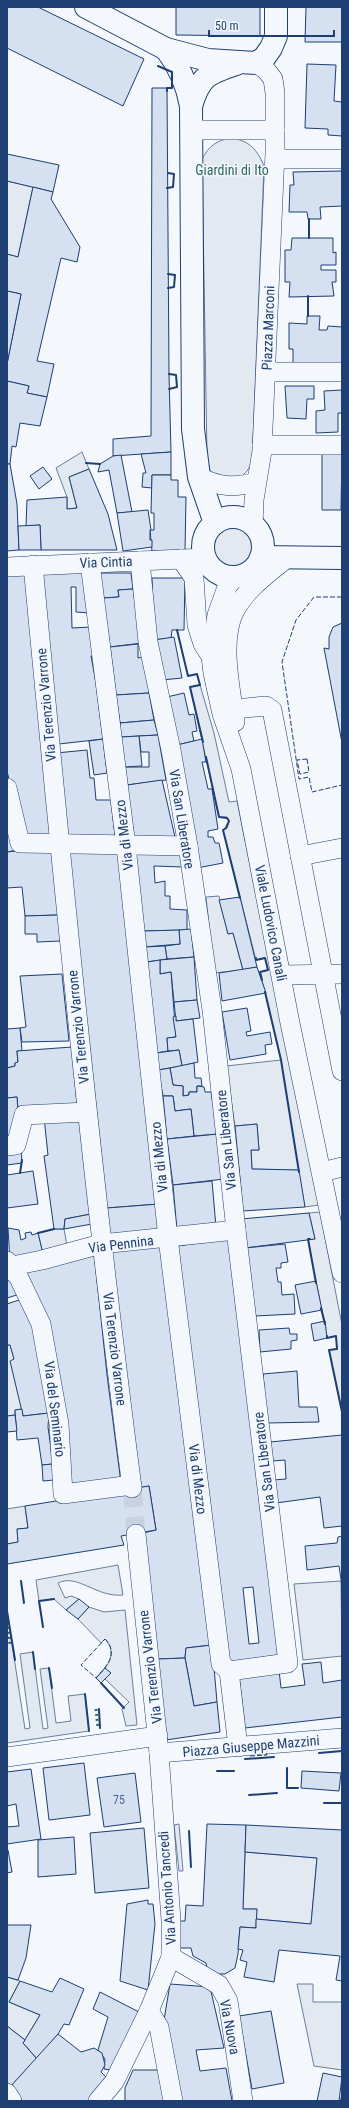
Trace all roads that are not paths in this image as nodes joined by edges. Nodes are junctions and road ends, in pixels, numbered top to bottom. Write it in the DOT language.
graph roads {
  1 [pos="86,7"];
  2 [pos="276,7"];
  3 [pos="166,49"];
  4 [pos="249,63"];
  5 [pos="191,106"];
  6 [pos="191,130"];
  7 [pos="275,130"];
  8 [pos="274,159"];
  9 [pos="342,159"];
  10 [pos="266,372"];
  11 [pos="342,372"];
  12 [pos="262,445"];
  13 [pos="342,445"];
  14 [pos="199,477"];
  15 [pos="256,482"];
  16 [pos="215,523"];
  17 [pos="253,525"];
  18 [pos="261,557"];
  19 [pos="205,558"];
  20 [pos="287,558"];
  21 [pos="342,558"];
  22 [pos="181,559"];
  23 [pos="140,561"];
  24 [pos="90,563"];
  25 [pos="33,565"];
  26 [pos="7,567"];
  27 [pos="234,577"];
  28 [pos="211,656"];
  29 [pos="234,709"];
  30 [pos="241,769"];
  31 [pos="7,788"];
  32 [pos="59,844"];
  33 [pos="126,846"];
  34 [pos="188,846"];
  35 [pos="342,848"];
  36 [pos="300,856"];
  37 [pos="323,974"];
  38 [pos="342,974"];
  39 [pos="282,975"];
  40 [pos="342,1071"];
  41 [pos="87,1112"];
  42 [pos="7,1146"];
  43 [pos="342,1167"];
  44 [pos="322,1172"];
  45 [pos="236,1230"];
  46 [pos="339,1237"];
  47 [pos="168,1238"];
  48 [pos="101,1244"];
  49 [pos="7,1265"];
  50 [pos="342,1273"];
  51 [pos="132,1487"];
  52 [pos="136,1534"];
  53 [pos="229,1671"];
  54 [pos="342,1738"];
  55 [pos="159,1744"];
  56 [pos="238,1747"];
  57 [pos="7,1757"];
  58 [pos="171,1957"];
  59 [pos="149,2011"];
  60 [pos="114,2082"];
  61 [pos="7,2093"];
  62 [pos="12,2101"];
  63 [pos="98,2101"];
  64 [pos="116,2101"];
  65 [pos="173,2101"];
  66 [pos="243,2101"];
  1 -- 3 [label="main road"];
  2 -- 4 [label="main road"];
  3 -- 4 [label="main road"];
  3 -- 5 [label="main road"];
  4 -- 5 [label="main road"];
  4 -- 7 [label="street, Piazza Marconi"];
  5 -- 6 [label="main road"];
  6 -- 7 [label="street"];
  6 -- 14 [label="main road"];
  7 -- 8 [label="street, Piazza Marconi"];
  8 -- 9 [label="street"];
  8 -- 10 [label="street, Piazza Marconi"];
  10 -- 11 [label="street"];
  10 -- 12 [label="street, Piazza Marconi"];
  12 -- 13 [label="street"];
  12 -- 15 [label="street, Piazza Marconi"];
  14 -- 15 [label="street"];
  14 -- 16 [label="main road"];
  15 -- 17 [label="street, Piazza Marconi"];
  16 -- 17 [label="main road"];
  16 -- 19 [label="main road"];
  17 -- 18 [label="main road"];
  18 -- 20 [label="main road"];
  18 -- 27 [label="main road"];
  19 -- 22 [label="street, Via Cintia"];
  19 -- 27 [label="main road"];
  20 -- 21 [label="main road"];
  20 -- 29 [label="street"];
  22 -- 23 [label="street, Via Cintia"];
  22 -- 28 [label="street"];
  23 -- 24 [label="street, Via Cintia"];
  23 -- 34 [label="street, Via San Liberatore"];
  24 -- 25 [label="street, Via Cintia"];
  24 -- 33 [label="street, Via di Mezzo"];
  25 -- 26 [label="street, Via Cintia"];
  25 -- 32 [label="street, Via Terenzio Varrone"];
  27 -- 28 [label="street, Viale Ludovico Canali"];
  28 -- 30 [label="street, Viale Ludovico Canali"];
  29 -- 30 [label="street"];
  29 -- 36 [label="street"];
  30 -- 39 [label="street, Viale Ludovico Canali"];
  31 -- 32 [label="street"];
  32 -- 33 [label="street"];
  32 -- 41 [label="street, Via Terenzio Varrone"];
  33 -- 34 [label="street"];
  33 -- 47 [label="street, Via di Mezzo"];
  34 -- 45 [label="street, Via San Liberatore"];
  35 -- 36 [label="street"];
  36 -- 37 [label="street"];
  37 -- 38 [label="street"];
  37 -- 39 [label="street"];
  37 -- 40 [label="street"];
  39 -- 44 [label="street, Viale Ludovico Canali"];
  41 -- 42 [label="street"];
  41 -- 48 [label="street, Via Terenzio Varrone"];
  43 -- 44 [label="street"];
  44 -- 46 [label="street, Viale Ludovico Canali"];
  45 -- 47 [label="street, Via Pennina"];
  45 -- 53 [label="street, Via San Liberatore"];
  46 -- 50 [label="street, Viale Ludovico Canali"];
  47 -- 48 [label="street, Via Pennina"];
  47 -- 53 [label="street, Via di Mezzo"];
  48 -- 49 [label="street, Via Pennina"];
  48 -- 51 [label="street, Via Terenzio Varrone"];
  49 -- 51 [label="street, Via del Seminario"];
  52 -- 55 [label="street, Via Terenzio Varrone"];
  53 -- 56 [label="street, Via di Mezzo"];
  54 -- 56 [label="street, Piazza Giuseppe Mazzini"];
  55 -- 56 [label="street, Piazza Giuseppe Mazzini"];
  55 -- 57 [label="street, Piazza Giuseppe Mazzini"];
  55 -- 58 [label="street, Via Antonio Tancredi"];
  58 -- 59 [label="street, Via Antonio Tancredi"];
  58 -- 66 [label="street, Via Nuova"];
  59 -- 60 [label="street, Via Antonio Tancredi"];
  59 -- 65 [label="street"];
  60 -- 63 [label="street, Via Antonio Tancredi"];
  60 -- 64 [label="street"];
  61 -- 62 [label="street"];
}
